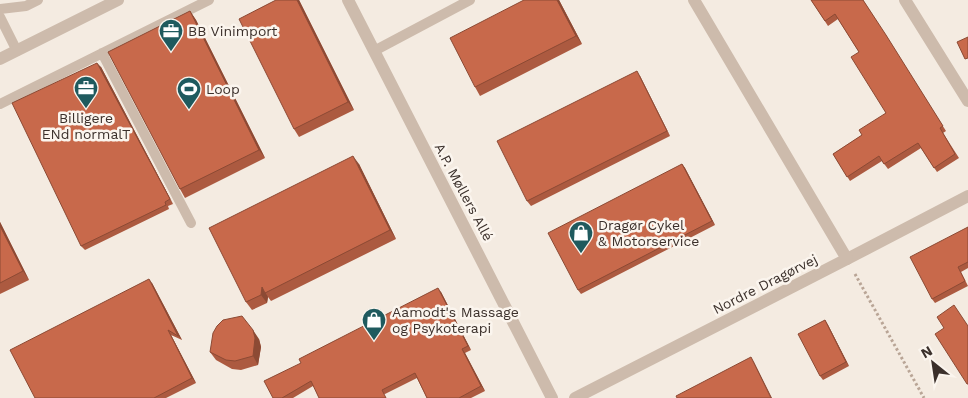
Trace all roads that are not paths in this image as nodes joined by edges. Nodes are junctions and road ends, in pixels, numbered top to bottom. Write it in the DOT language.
graph roads {
  1 [pos="38,0"];
  2 [pos="118,0"];
  3 [pos="210,0"];
  4 [pos="348,0"];
  5 [pos="470,0"];
  6 [pos="694,0"];
  7 [pos="905,0"];
  8 [pos="0,9"];
  9 [pos="0,17"];
  10 [pos="17,51"];
  11 [pos="374,51"];
  12 [pos="102,53"];
  13 [pos="0,59"];
  14 [pos="968,101"];
  15 [pos="0,104"];
  16 [pos="968,196"];
  17 [pos="191,223"];
  18 [pos="847,258"];
  19 [pos="552,398"];
  20 [pos="576,398"];
  1 -- 8 [label="lane"];
  2 -- 10 [label="street"];
  3 -- 12 [label="lane"];
  4 -- 11 [label="street, A.P. Møllers Allé"];
  5 -- 11 [label="lane"];
  6 -- 18 [label="street"];
  7 -- 14 [label="street"];
  9 -- 10 [label="lane"];
  10 -- 13 [label="street"];
  11 -- 19 [label="street, A.P. Møllers Allé"];
  12 -- 15 [label="lane"];
  12 -- 17 [label="lane"];
  16 -- 18 [label="street, Nordre Dragørvej"];
  18 -- 20 [label="street, Nordre Dragørvej"];
}
